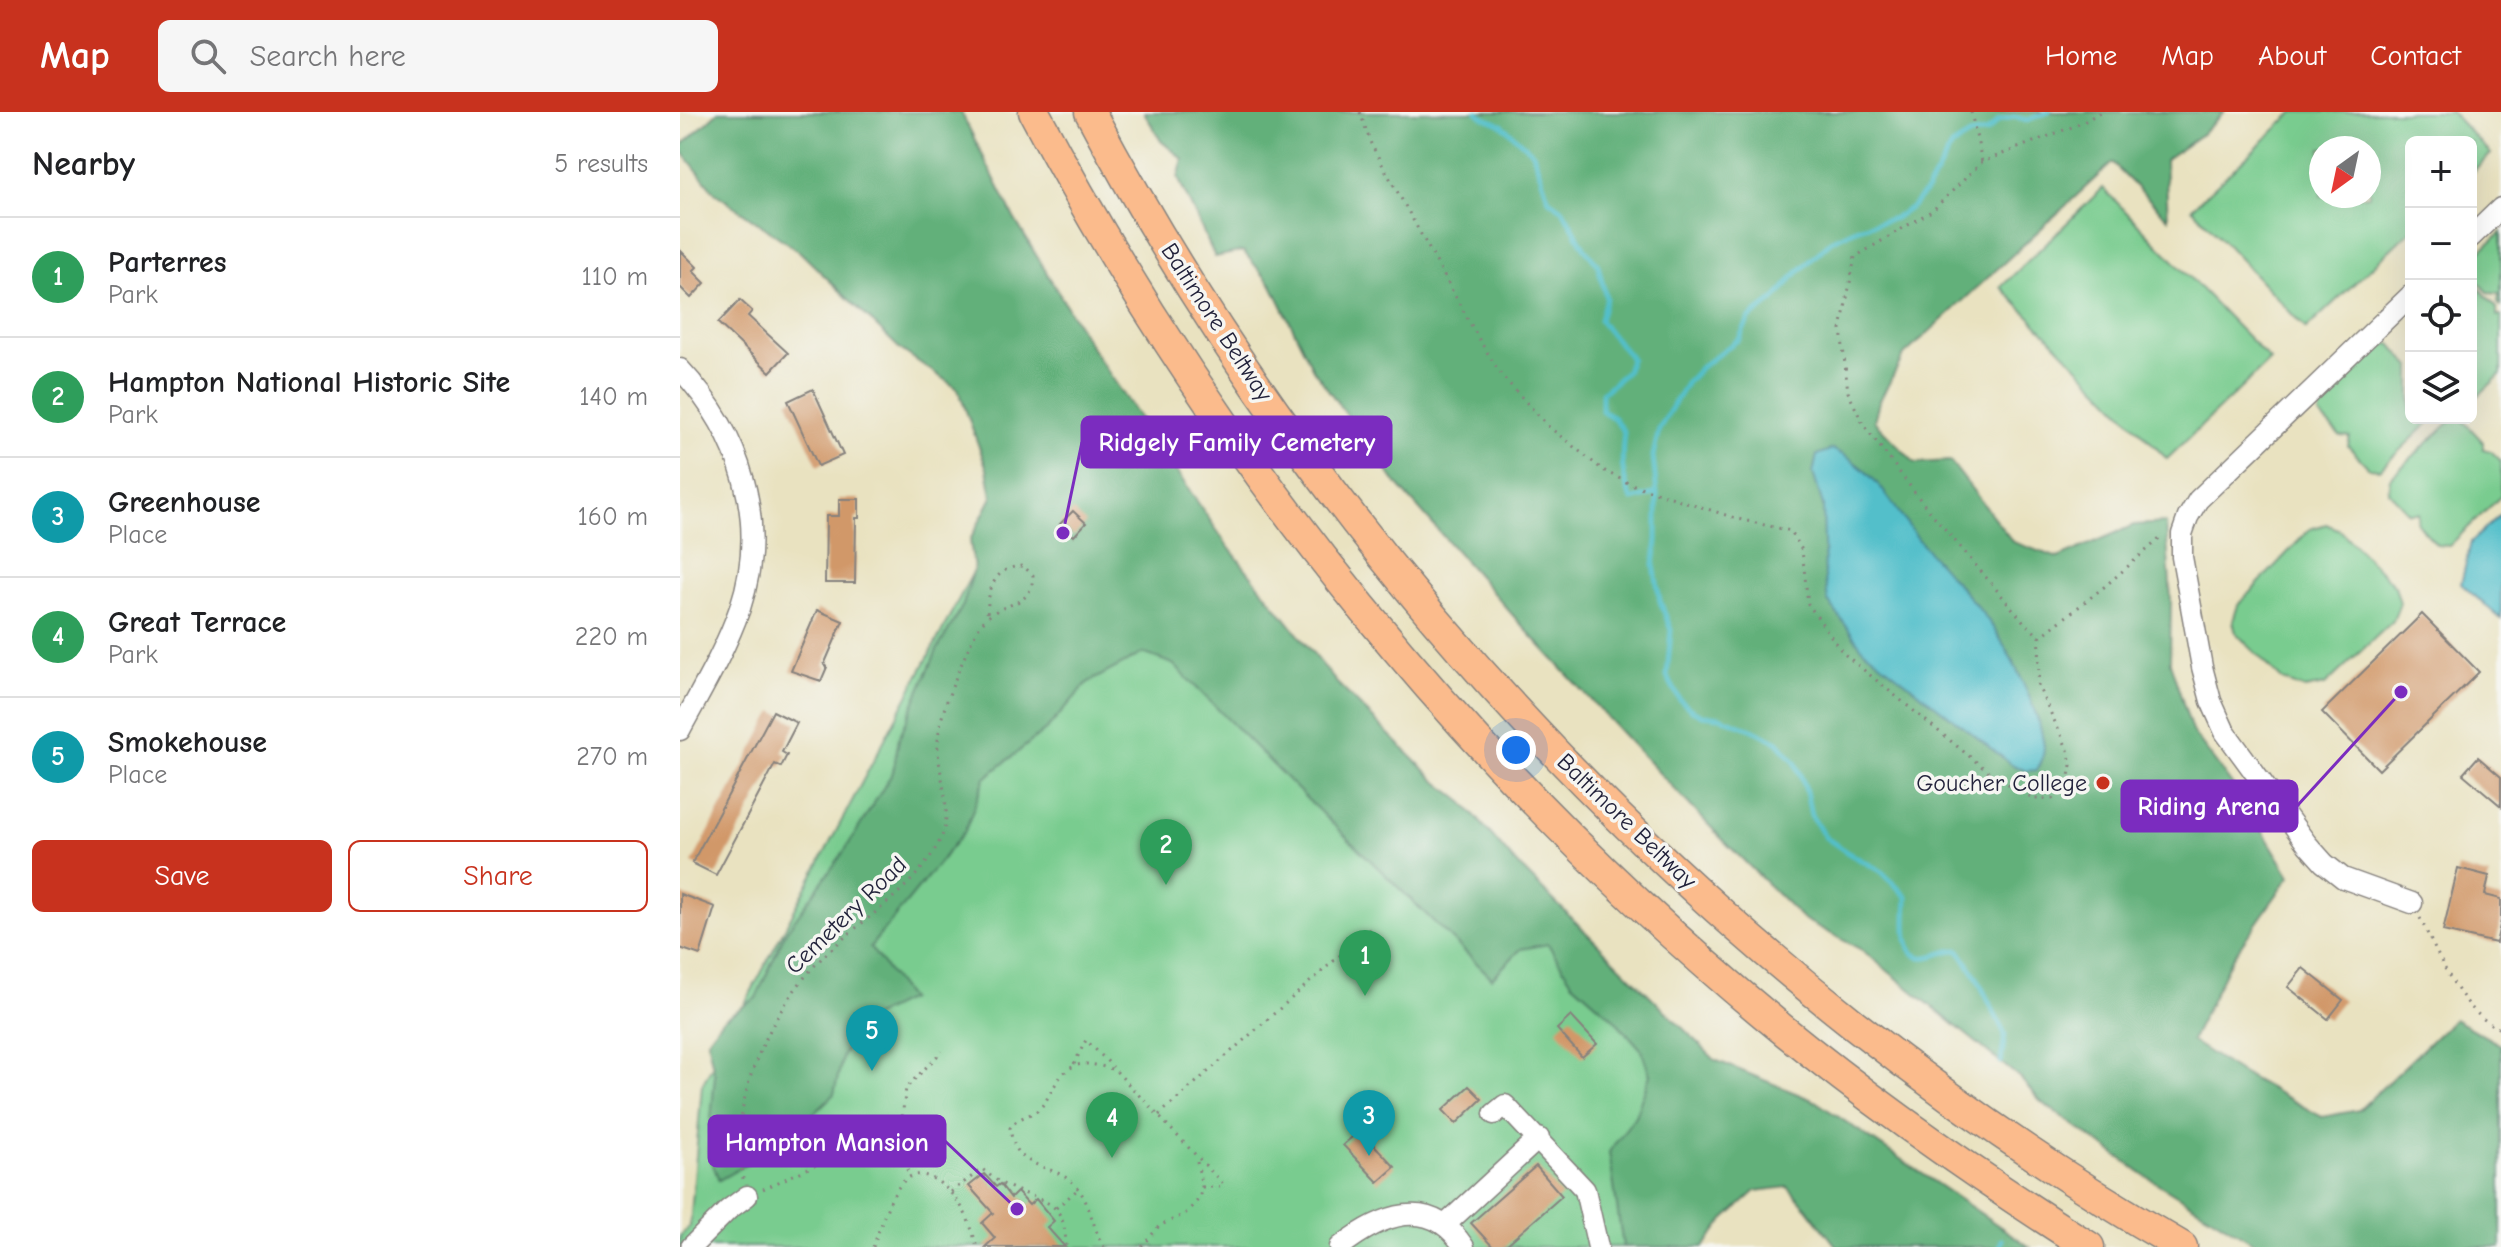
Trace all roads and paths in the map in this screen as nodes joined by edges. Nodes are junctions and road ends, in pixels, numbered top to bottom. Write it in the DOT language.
graph roads {
  1 [pos="1034,112"];
  2 [pos="1090,112"];
  3 [pos="1360,112"];
  4 [pos="1971,112"];
  5 [pos="2100,112"];
  6 [pos="1982,162"];
  7 [pos="2501,208"];
  8 [pos="2477,231"];
  9 [pos="2405,301"];
  10 [pos="680,369"];
  11 [pos="2182,534"];
  12 [pos="987,617"];
  13 [pos="2040,637"];
  14 [pos="680,730"];
  15 [pos="2412,903"];
  16 [pos="1370,929"];
  17 [pos="2501,1029"];
  18 [pos="942,1051"];
  19 [pos="1074,1065"];
  20 [pos="1115,1070"];
  21 [pos="1494,1114"];
  22 [pos="1159,1115"];
  23 [pos="1539,1138"];
  24 [pos="888,1145"];
  25 [pos="1195,1154"];
  26 [pos="910,1176"];
  27 [pos="1202,1187"];
  28 [pos="1078,1189"];
  29 [pos="950,1193"];
  30 [pos="747,1196"];
  31 [pos="1056,1208"];
  32 [pos="1445,1225"];
  33 [pos="691,1247"];
  34 [pos="873,1247"];
  35 [pos="977,1247"];
  36 [pos="1066,1247"];
  37 [pos="1104,1247"];
  38 [pos="1142,1247"];
  39 [pos="1340,1247"];
  40 [pos="1464,1247"];
  41 [pos="1598,1247"];
  42 [pos="2089,1247"];
  43 [pos="2182,1247"];
  1 -- 42 [label="highway, Baltimore Beltway"];
  2 -- 43 [label="highway, Baltimore Beltway"];
  3 -- 13 [label="path"];
  4 -- 6 [label="path"];
  5 -- 6 [label="path"];
  6 -- 13 [label="path"];
  7 -- 8 [label="street"];
  9 -- 11 [label="street"];
  10 -- 14 [label="street"];
  11 -- 13 [label="path"];
  11 -- 15 [label="street"];
  12 -- 12 [label="path, Cemetery Road"];
  12 -- 30 [label="path, Cemetery Road"];
  15 -- 17 [label="path"];
  16 -- 22 [label="path"];
  18 -- 24 [label="path"];
  19 -- 20 [label="path"];
  19 -- 20 [label="path"];
  19 -- 28 [label="path"];
  20 -- 22 [label="path"];
  21 -- 23 [label="street"];
  22 -- 25 [label="path"];
  23 -- 32 [label="street"];
  23 -- 41 [label="street"];
  24 -- 26 [label="path"];
  24 -- 30 [label="path"];
  25 -- 27 [label="path"];
  25 -- 27 [label="path"];
  26 -- 29 [label="path"];
  26 -- 34 [label="path"];
  27 -- 38 [label="path"];
  28 -- 31 [label="path"];
  28 -- 37 [label="path"];
  29 -- 31 [label="path"];
  29 -- 35 [label="path"];
  30 -- 33 [label="street"];
  31 -- 36 [label="path"];
  32 -- 39 [label="street"];
  32 -- 40 [label="street"];
}
